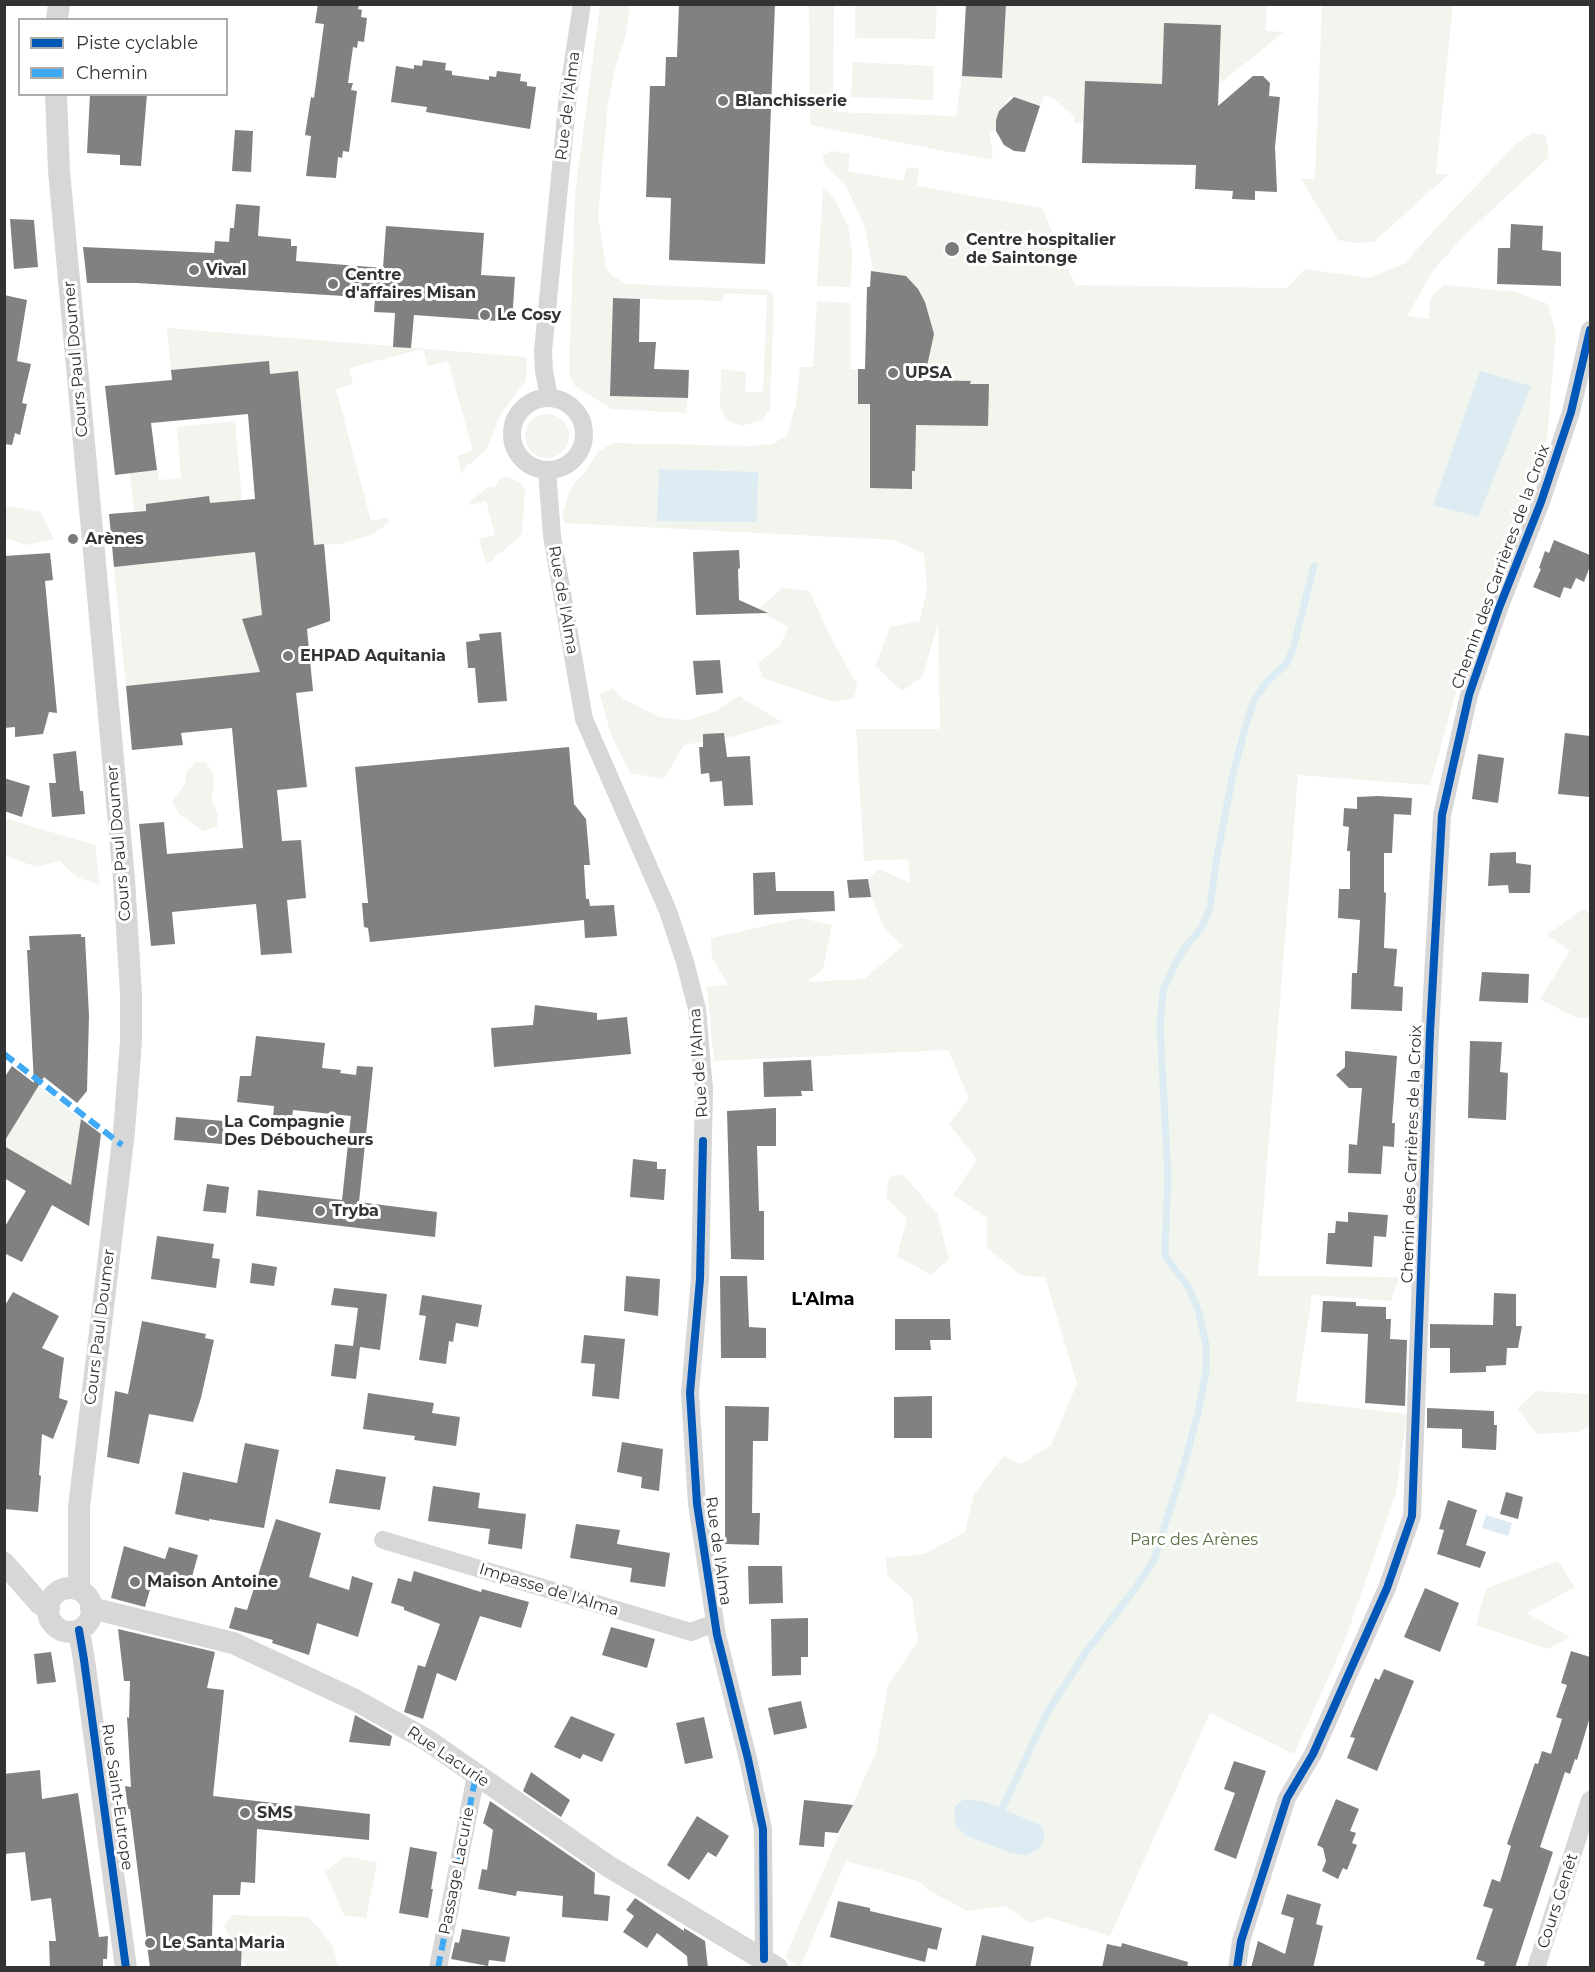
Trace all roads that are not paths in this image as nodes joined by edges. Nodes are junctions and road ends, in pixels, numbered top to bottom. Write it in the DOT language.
graph roads {
  1 [pos="582,4"];
  2 [pos="56,96"];
  3 [pos="1590,330"];
  4 [pos="549,397"];
  5 [pos="547,471"];
  6 [pos="383,1540"];
  7 [pos="4,1563"];
  8 [pos="85,1599"];
  9 [pos="49,1609"];
  10 [pos="715,1623"];
  11 [pos="79,1630"];
  12 [pos="476,1775"];
  13 [pos="1590,1800"];
  14 [pos="771,1963"];
  15 [pos="126,1968"];
  16 [pos="438,1968"];
  17 [pos="1238,1968"];
  18 [pos="1536,1968"];
  1 -- 4 [label="street, Rue de l'Alma"];
  2 -- 8 [label="street, Cours Paul Doumer"];
  3 -- 17 [label="street, Chemin des Carrières de la Croix"];
  4 -- 5 [label="street"];
  4 -- 5 [label="street"];
  5 -- 10 [label="street, Rue de l'Alma"];
  6 -- 10 [label="street, Impasse de l'Alma"];
  7 -- 9 [label="street"];
  8 -- 9 [label="street"];
  8 -- 11 [label="street"];
  8 -- 12 [label="street, Rue Lacurie"];
  9 -- 11 [label="street"];
  10 -- 14 [label="street, Rue de l'Alma"];
  11 -- 15 [label="street, Rue Saint-Eutrope"];
  12 -- 14 [label="street, Rue Lacurie"];
  12 -- 16 [label="street, Passage Lacurie"];
  13 -- 18 [label="street, Cours Genêt"];
}
